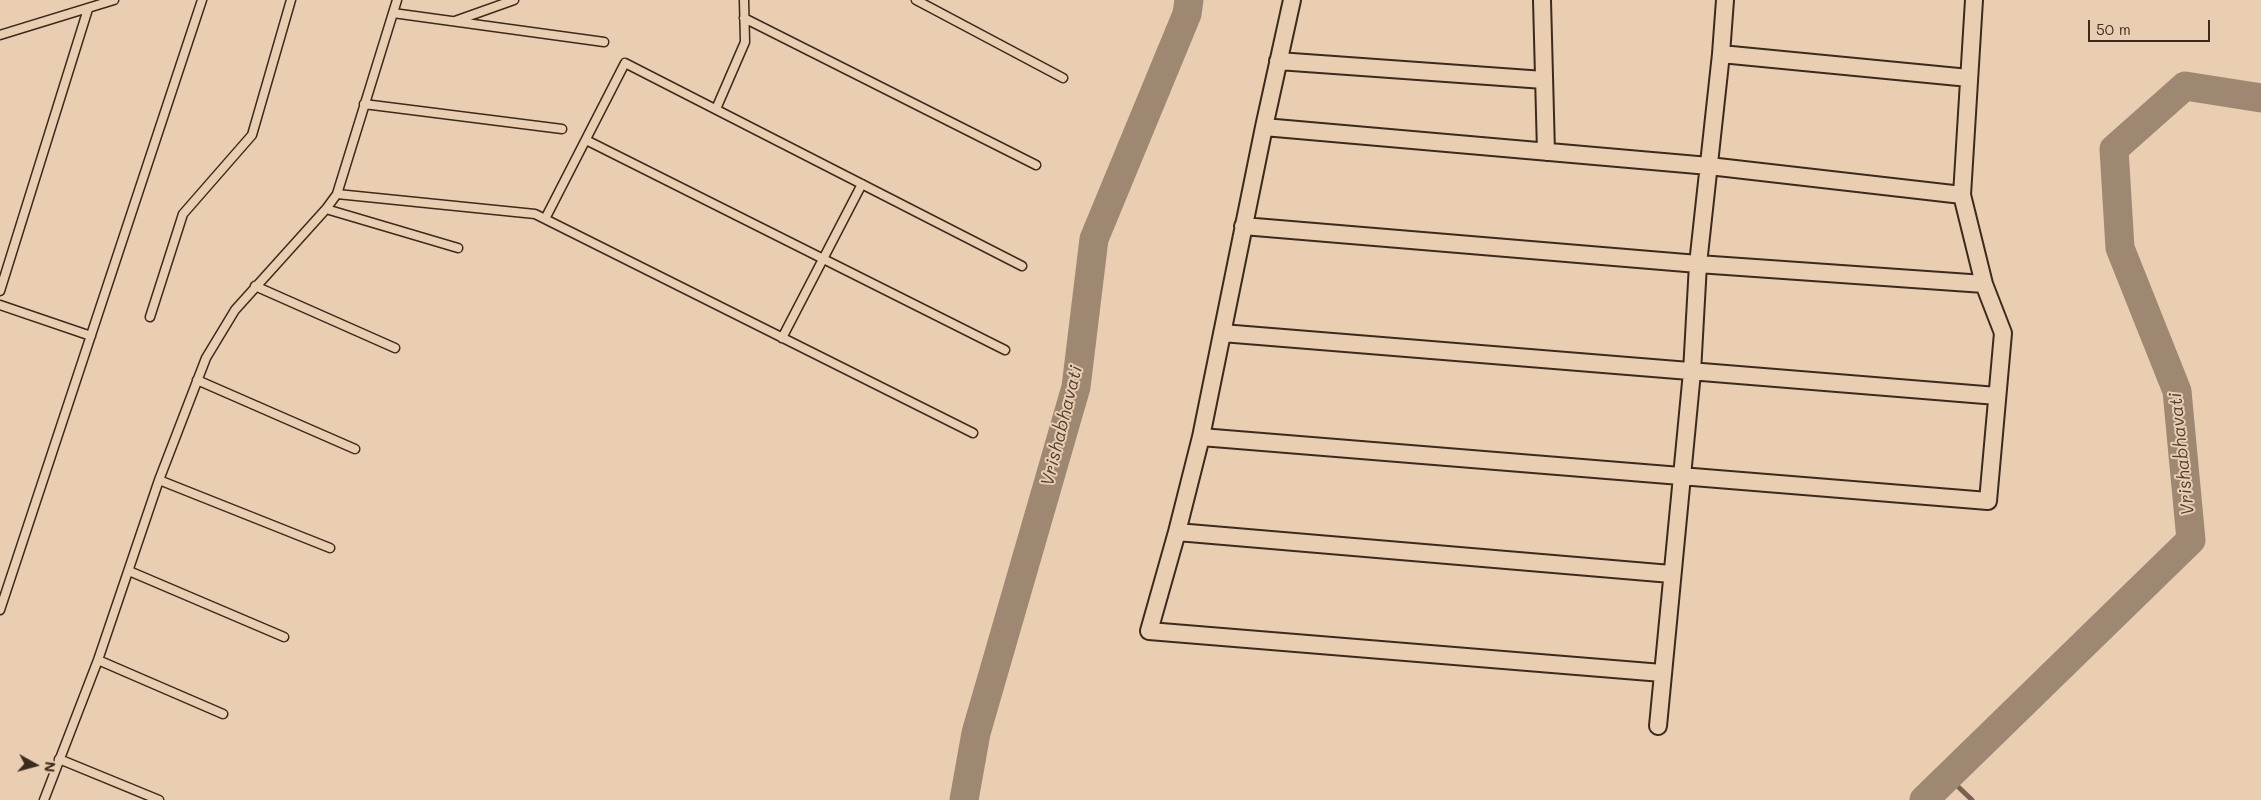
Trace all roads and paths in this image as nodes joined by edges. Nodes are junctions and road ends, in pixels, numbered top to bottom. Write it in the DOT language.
graph roads {
  1 [pos="114,0"];
  2 [pos="202,0"];
  3 [pos="291,0"];
  4 [pos="397,0"];
  5 [pos="514,0"];
  6 [pos="744,0"];
  7 [pos="916,0"];
  8 [pos="1292,0"];
  9 [pos="1542,0"];
  10 [pos="1725,0"];
  11 [pos="1974,0"];
  12 [pos="88,9"];
  13 [pos="393,13"];
  14 [pos="744,18"];
  15 [pos="453,21"];
  16 [pos="0,35"];
  17 [pos="604,42"];
  18 [pos="1721,54"];
  19 [pos="1278,61"];
  20 [pos="1063,78"];
  21 [pos="1969,78"];
  22 [pos="1544,80"];
  23 [pos="364,104"];
  24 [pos="716,109"];
  25 [pos="1264,126"];
  26 [pos="562,129"];
  27 [pos="586,140"];
  28 [pos="1546,152"];
  29 [pos="1036,166"];
  30 [pos="1709,166"];
  31 [pos="862,184"];
  32 [pos="337,194"];
  33 [pos="1962,194"];
  34 [pos="326,209"];
  35 [pos="545,220"];
  36 [pos="1243,226"];
  37 [pos="458,248"];
  38 [pos="823,259"];
  39 [pos="1698,264"];
  40 [pos="1022,266"];
  41 [pos="1984,284"];
  42 [pos="255,286"];
  43 [pos="0,291"];
  44 [pos="0,305"];
  45 [pos="150,316"];
  46 [pos="1222,332"];
  47 [pos="91,336"];
  48 [pos="782,338"];
  49 [pos="395,348"];
  50 [pos="1005,350"];
  51 [pos="1692,372"];
  52 [pos="197,380"];
  53 [pos="1997,396"];
  54 [pos="973,433"];
  55 [pos="1201,437"];
  56 [pos="355,449"];
  57 [pos="1680,476"];
  58 [pos="159,480"];
  59 [pos="1177,532"];
  60 [pos="330,548"];
  61 [pos="130,571"];
  62 [pos="1671,574"];
  63 [pos="0,610"];
  64 [pos="284,637"];
  65 [pos="98,660"];
  66 [pos="1662,674"];
  67 [pos="224,714"];
  68 [pos="1658,726"];
  69 [pos="59,759"];
  70 [pos="44,800"];
  71 [pos="160,800"];
  1 -- 12 [label="lane"];
  2 -- 47 [label="lane"];
  3 -- 45 [label="lane"];
  4 -- 13 [label="lane"];
  5 -- 15 [label="lane"];
  6 -- 14 [label="lane"];
  7 -- 20 [label="lane"];
  8 -- 19 [label="street"];
  9 -- 22 [label="street"];
  10 -- 18 [label="street"];
  11 -- 21 [label="street"];
  12 -- 16 [label="lane"];
  12 -- 43 [label="lane"];
  13 -- 15 [label="lane"];
  13 -- 23 [label="lane"];
  14 -- 24 [label="lane"];
  14 -- 29 [label="lane"];
  15 -- 17 [label="lane"];
  18 -- 21 [label="street"];
  18 -- 30 [label="street"];
  19 -- 22 [label="street"];
  19 -- 25 [label="street"];
  21 -- 33 [label="street"];
  22 -- 28 [label="street"];
  23 -- 26 [label="lane"];
  23 -- 32 [label="lane"];
  24 -- 27 [label="lane"];
  24 -- 31 [label="lane"];
  25 -- 28 [label="street"];
  25 -- 36 [label="street"];
  27 -- 35 [label="lane"];
  27 -- 38 [label="lane"];
  28 -- 30 [label="street"];
  30 -- 33 [label="street"];
  30 -- 39 [label="street"];
  31 -- 38 [label="lane"];
  31 -- 40 [label="lane"];
  32 -- 34 [label="lane"];
  32 -- 35 [label="lane"];
  33 -- 41 [label="street"];
  34 -- 37 [label="lane"];
  34 -- 42 [label="lane"];
  35 -- 48 [label="lane"];
  36 -- 39 [label="street"];
  36 -- 46 [label="street"];
  38 -- 48 [label="lane"];
  38 -- 50 [label="lane"];
  39 -- 41 [label="street"];
  39 -- 51 [label="street"];
  41 -- 53 [label="street"];
  42 -- 49 [label="lane"];
  42 -- 52 [label="lane"];
  44 -- 47 [label="lane"];
  46 -- 51 [label="street"];
  46 -- 55 [label="street"];
  47 -- 63 [label="lane"];
  48 -- 54 [label="lane"];
  51 -- 53 [label="street"];
  51 -- 57 [label="street"];
  52 -- 56 [label="lane"];
  52 -- 58 [label="lane"];
  53 -- 57 [label="street"];
  55 -- 57 [label="street"];
  55 -- 59 [label="street"];
  57 -- 62 [label="street"];
  58 -- 60 [label="lane"];
  58 -- 61 [label="lane"];
  59 -- 62 [label="street"];
  59 -- 66 [label="street"];
  61 -- 64 [label="lane"];
  61 -- 65 [label="lane"];
  62 -- 66 [label="street"];
  65 -- 67 [label="lane"];
  65 -- 69 [label="lane"];
  66 -- 68 [label="street"];
  69 -- 70 [label="lane"];
  69 -- 71 [label="lane"];
}
